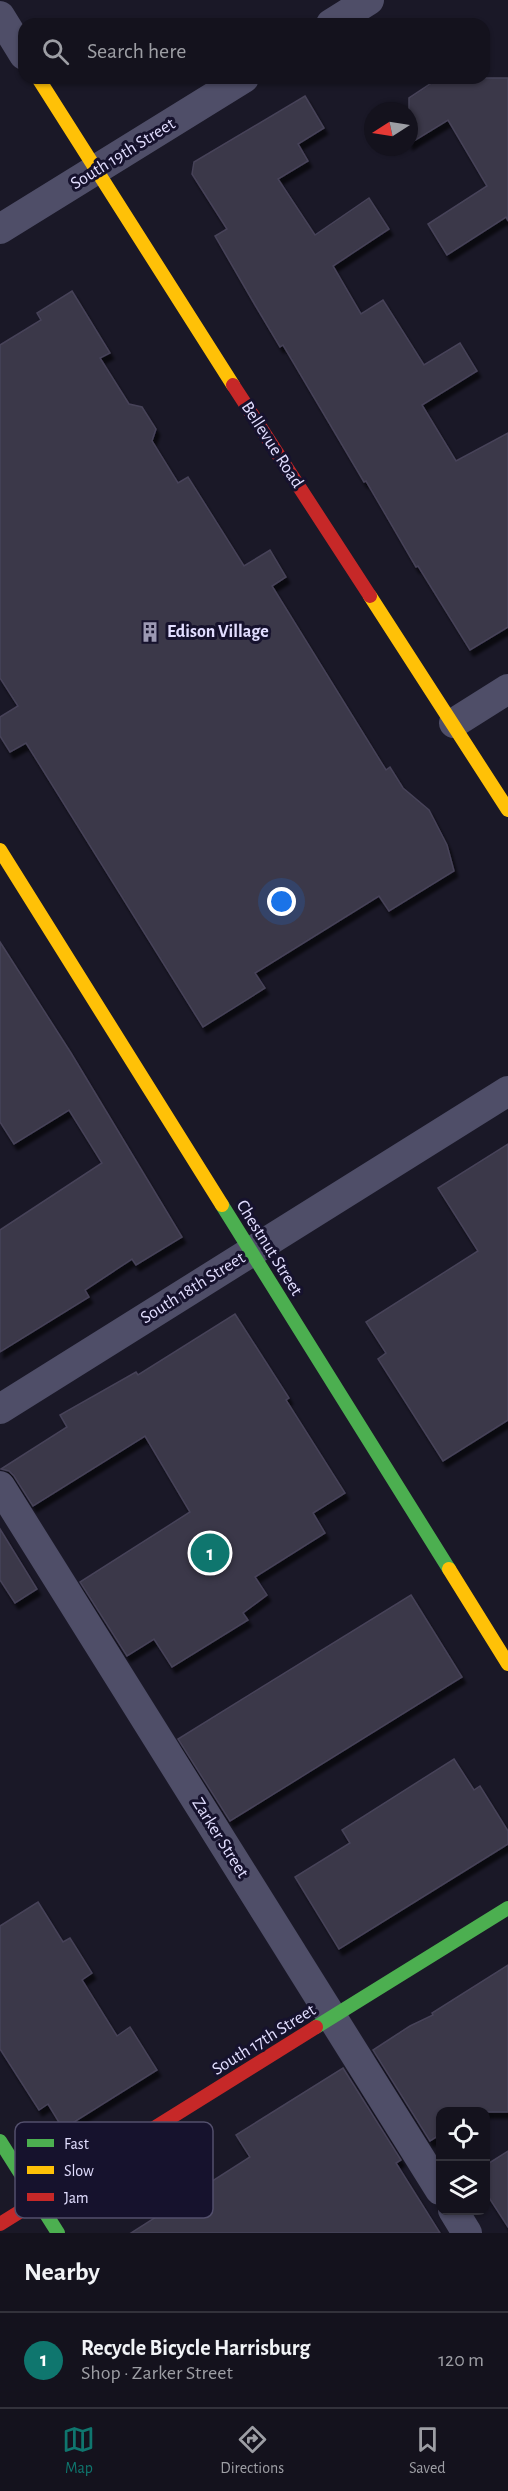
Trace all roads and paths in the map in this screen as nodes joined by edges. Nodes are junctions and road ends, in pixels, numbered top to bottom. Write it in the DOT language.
graph roads {
  1 [pos="369,0"];
  2 [pos="0,16"];
  3 [pos="340,18"];
  4 [pos="18,45"];
  5 [pos="42,84"];
  6 [pos="234,84"];
  7 [pos="96,171"];
  8 [pos="0,229"];
  9 [pos="508,689"];
  10 [pos="454,723"];
  11 [pos="508,810"];
  12 [pos="0,850"];
  13 [pos="508,1091"];
  14 [pos="251,1252"];
  15 [pos="0,1409"];
  16 [pos="0,1486"];
  17 [pos="508,1664"];
  18 [pos="508,1908"];
  19 [pos="333,2018"];
  20 [pos="164,2122"];
  21 [pos="0,2142"];
  22 [pos="15,2165"];
  23 [pos="436,2182"];
  24 [pos="15,2215"];
  25 [pos="456,2215"];
  26 [pos="49,2218"];
  27 [pos="0,2224"];
  28 [pos="58,2233"];
  29 [pos="467,2233"];
  1 -- 3 [label="street"];
  2 -- 4 [label="street"];
  5 -- 7 [label="street, Bellevue Road"];
  6 -- 7 [label="street, South 19th Street"];
  7 -- 8 [label="street, South 19th Street"];
  7 -- 10 [label="street, Bellevue Road"];
  9 -- 10 [label="street"];
  10 -- 11 [label="street, Bellevue Road"];
  12 -- 14 [label="street, Chestnut Street"];
  13 -- 14 [label="street, South 18th Street"];
  14 -- 15 [label="street, South 18th Street"];
  14 -- 17 [label="street, Chestnut Street"];
  16 -- 19 [label="street, Zarker Street"];
  18 -- 19 [label="street, South 17th Street"];
  19 -- 20 [label="street, South 17th Street"];
  19 -- 23 [label="street, Zarker Street"];
  21 -- 22 [label="street"];
  24 -- 27 [label="street, South 17th Street"];
  25 -- 29 [label="street"];
  26 -- 28 [label="street"];
}
